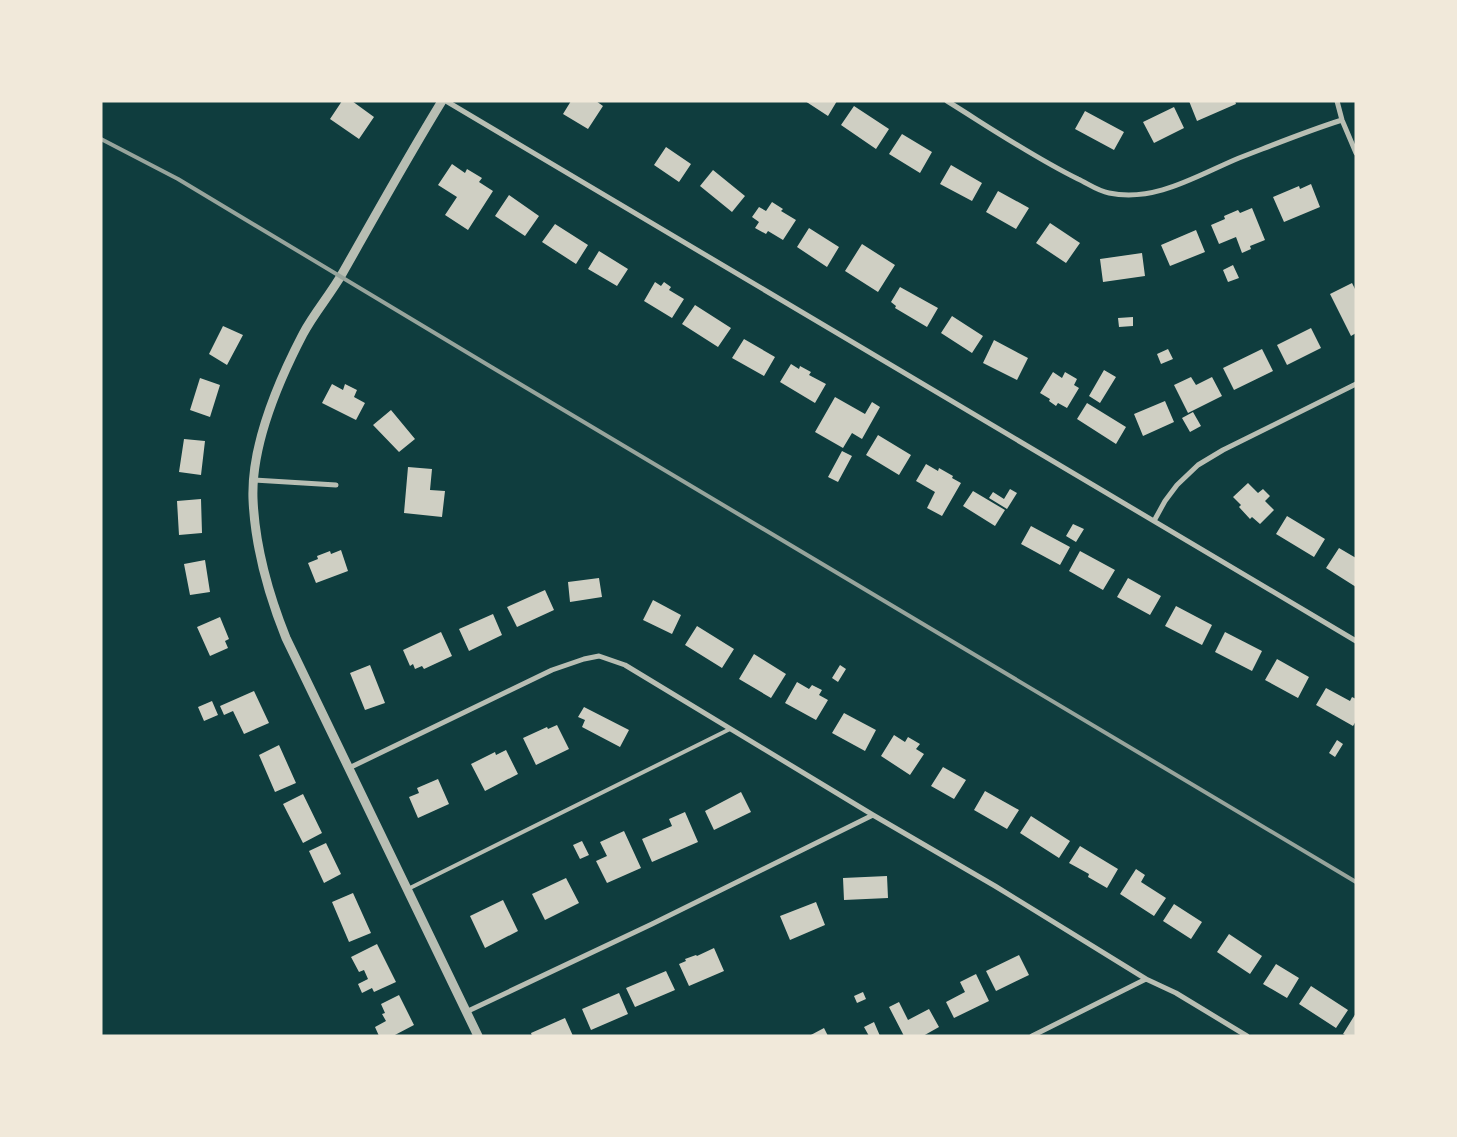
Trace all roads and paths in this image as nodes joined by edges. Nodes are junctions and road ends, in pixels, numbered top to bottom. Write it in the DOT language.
graph roads {
  1 [pos="442,101"];
  2 [pos="446,101"];
  3 [pos="946,101"];
  4 [pos="1337,101"];
  5 [pos="1342,120"];
  6 [pos="1356,153"];
  7 [pos="1356,384"];
  8 [pos="254,480"];
  9 [pos="336,485"];
  10 [pos="1154,522"];
  11 [pos="1356,641"];
  12 [pos="730,729"];
  13 [pos="349,768"];
  14 [pos="873,815"];
  15 [pos="406,890"];
  16 [pos="1146,980"];
  17 [pos="466,1012"];
  18 [pos="478,1036"];
  19 [pos="1032,1036"];
  20 [pos="1247,1036"];
  1 -- 8 [label="street"];
  2 -- 10 [label="street"];
  3 -- 5 [label="street"];
  4 -- 5 [label="street"];
  5 -- 6 [label="street"];
  7 -- 10 [label="street"];
  8 -- 9 [label="street"];
  8 -- 13 [label="street"];
  10 -- 11 [label="street"];
  12 -- 13 [label="street"];
  12 -- 14 [label="street"];
  12 -- 15 [label="lane"];
  13 -- 15 [label="street"];
  14 -- 16 [label="street"];
  14 -- 17 [label="street"];
  15 -- 17 [label="street"];
  16 -- 19 [label="street"];
  16 -- 20 [label="street"];
  17 -- 18 [label="street"];
}
